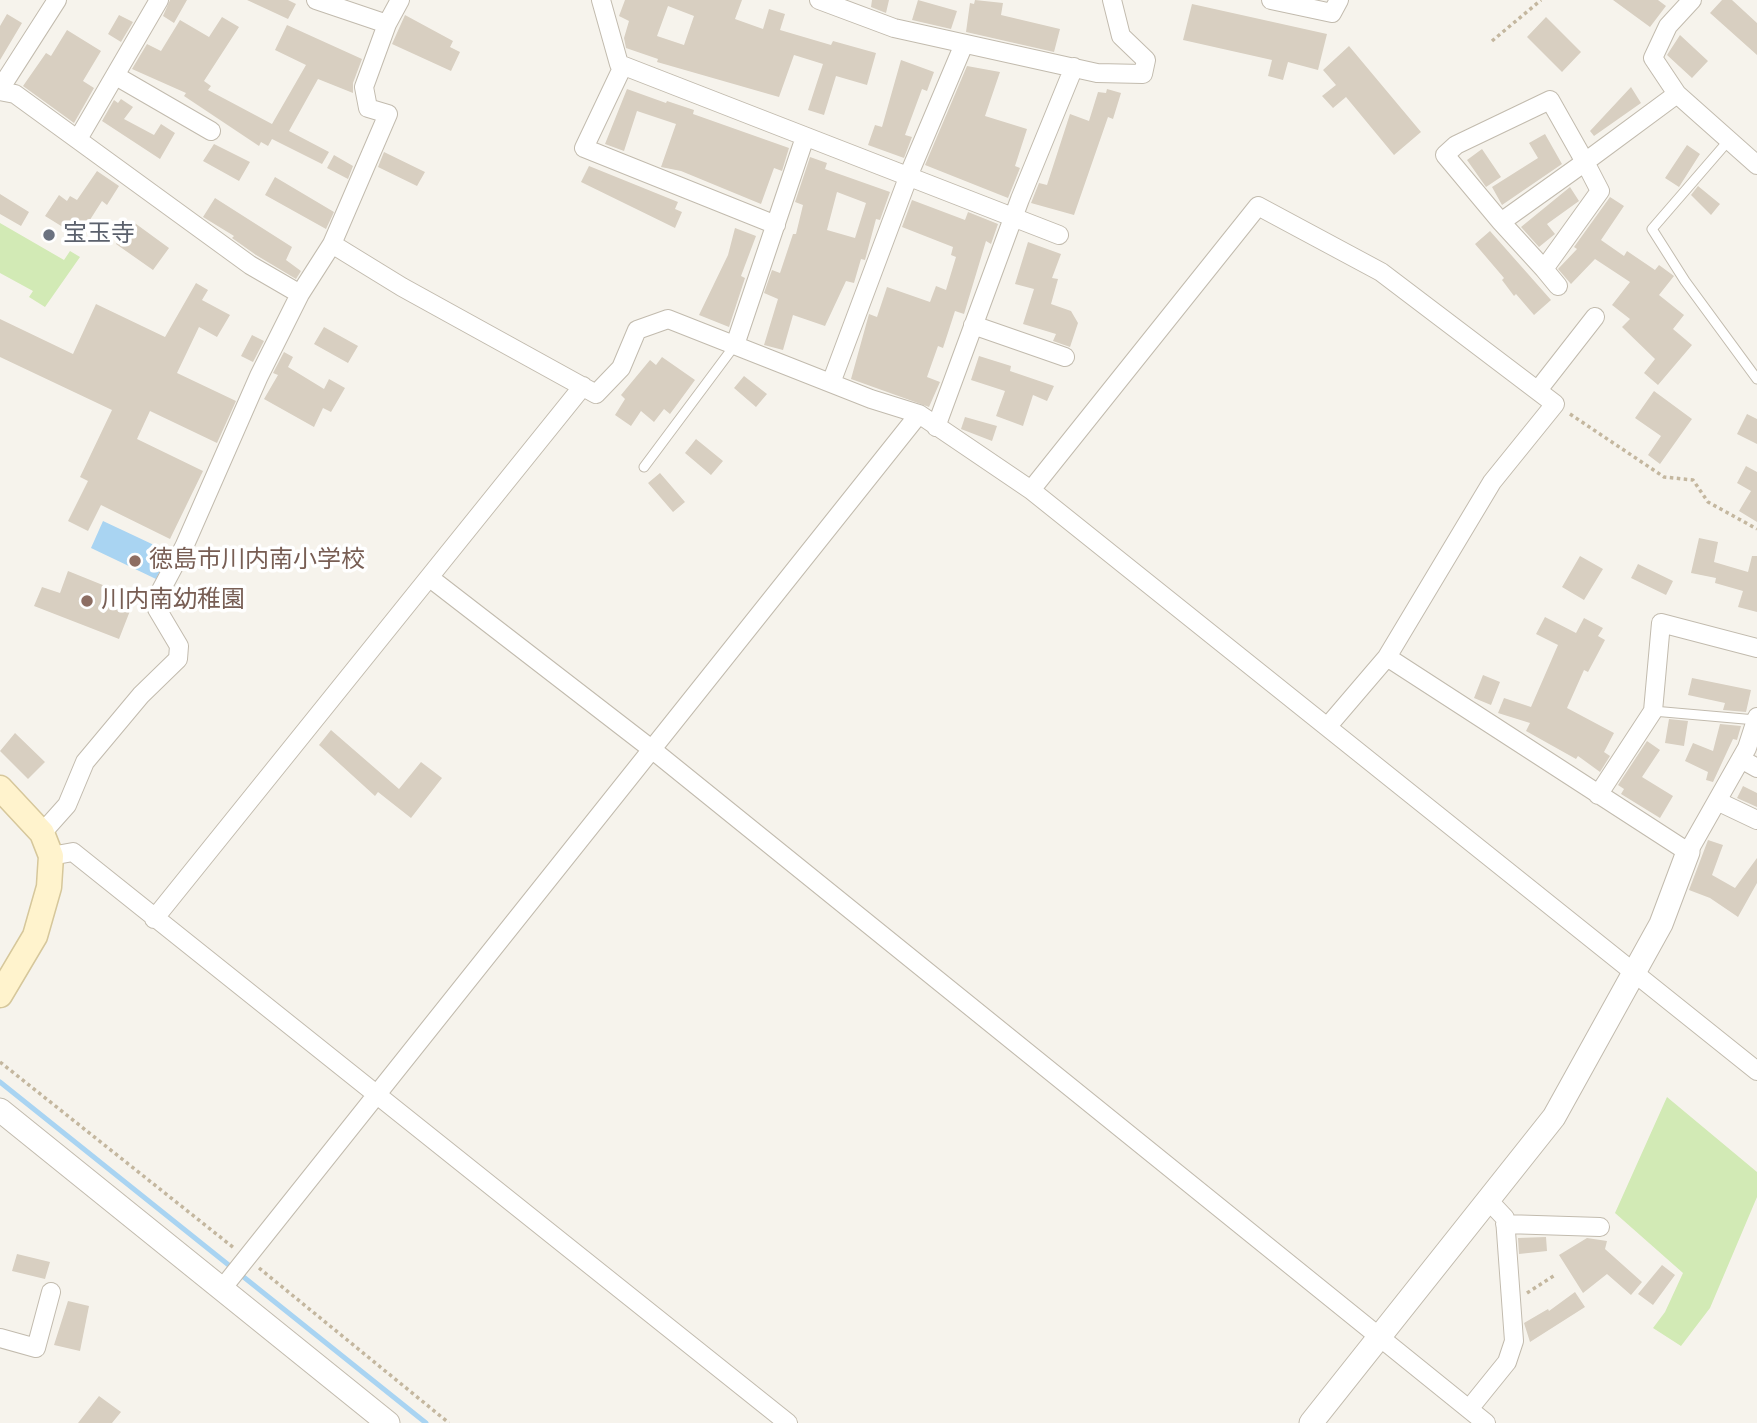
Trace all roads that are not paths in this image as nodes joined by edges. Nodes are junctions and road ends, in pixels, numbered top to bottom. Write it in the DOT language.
graph roads {
  1 [pos="57,0"];
  2 [pos="159,0"];
  3 [pos="316,0"];
  4 [pos="400,0"];
  5 [pos="601,0"];
  6 [pos="819,0"];
  7 [pos="1112,0"];
  8 [pos="1271,0"];
  9 [pos="1339,0"];
  10 [pos="1692,0"];
  11 [pos="387,24"];
  12 [pos="964,44"];
  13 [pos="623,66"];
  14 [pos="1074,67"];
  15 [pos="116,76"];
  16 [pos="0,90"];
  17 [pos="1677,94"];
  18 [pos="211,131"];
  19 [pos="805,137"];
  20 [pos="78,139"];
  21 [pos="1729,139"];
  22 [pos="1585,162"];
  23 [pos="1757,165"];
  24 [pos="909,177"];
  25 [pos="1013,216"];
  26 [pos="1502,222"];
  27 [pos="776,225"];
  28 [pos="1059,235"];
  29 [pos="332,244"];
  30 [pos="1544,269"];
  31 [pos="1558,286"];
  32 [pos="300,294"];
  33 [pos="1595,317"];
  34 [pos="973,325"];
  35 [pos="736,345"];
  36 [pos="1065,357"];
  37 [pos="1757,379"];
  38 [pos="831,383"];
  39 [pos="583,386"];
  40 [pos="1538,390"];
  41 [pos="919,414"];
  42 [pos="936,427"];
  43 [pos="644,467"];
  44 [pos="1031,490"];
  45 [pos="430,578"];
  46 [pos="1757,648"];
  47 [pos="1387,657"];
  48 [pos="1653,711"];
  49 [pos="1756,718"];
  50 [pos="1328,726"];
  51 [pos="654,751"];
  52 [pos="1741,759"];
  53 [pos="1757,768"];
  54 [pos="0,788"];
  55 [pos="1598,795"];
  56 [pos="1717,802"];
  57 [pos="1757,820"];
  58 [pos="46,844"];
  59 [pos="1688,852"];
  60 [pos="154,919"];
  61 [pos="1634,975"];
  62 [pos="0,995"];
  63 [pos="1757,1071"];
  64 [pos="377,1093"];
  65 [pos="0,1110"];
  66 [pos="1489,1201"];
  67 [pos="1506,1224"];
  68 [pos="1600,1227"];
  69 [pos="225,1285"];
  70 [pos="51,1292"];
  71 [pos="1380,1337"];
  72 [pos="0,1338"];
  73 [pos="1469,1409"];
  74 [pos="388,1423"];
  75 [pos="788,1423"];
  76 [pos="1311,1423"];
  77 [pos="1486,1423"];
  1 -- 16 [label="street"];
  2 -- 15 [label="street"];
  3 -- 11 [label="street"];
  4 -- 11 [label="street"];
  5 -- 13 [label="street"];
  6 -- 12 [label="street"];
  7 -- 14 [label="street"];
  8 -- 9 [label="street"];
  10 -- 17 [label="street"];
  11 -- 29 [label="street"];
  12 -- 14 [label="street"];
  12 -- 24 [label="street"];
  13 -- 19 [label="street"];
  13 -- 27 [label="street"];
  14 -- 25 [label="street"];
  15 -- 18 [label="street"];
  15 -- 20 [label="street"];
  16 -- 20 [label="street"];
  17 -- 21 [label="street"];
  17 -- 22 [label="street"];
  19 -- 24 [label="street"];
  19 -- 27 [label="street"];
  20 -- 32 [label="street"];
  21 -- 23 [label="street"];
  21 -- 37 [label="lane"];
  22 -- 26 [label="street"];
  22 -- 26 [label="street"];
  22 -- 30 [label="street"];
  24 -- 25 [label="street"];
  24 -- 38 [label="street"];
  25 -- 28 [label="street"];
  25 -- 34 [label="street"];
  26 -- 30 [label="street"];
  27 -- 35 [label="street"];
  29 -- 32 [label="street"];
  29 -- 39 [label="street"];
  30 -- 31 [label="street"];
  32 -- 58 [label="street"];
  33 -- 40 [label="street"];
  34 -- 36 [label="street"];
  34 -- 42 [label="street"];
  35 -- 38 [label="street"];
  35 -- 39 [label="street"];
  35 -- 43 [label="lane"];
  38 -- 41 [label="street"];
  39 -- 45 [label="street"];
  40 -- 44 [label="street"];
  40 -- 47 [label="street"];
  41 -- 42 [label="street"];
  41 -- 51 [label="street"];
  42 -- 44 [label="street"];
  44 -- 50 [label="street"];
  45 -- 51 [label="street"];
  45 -- 60 [label="street"];
  46 -- 48 [label="street"];
  47 -- 50 [label="street"];
  47 -- 55 [label="street"];
  48 -- 49 [label="lane"];
  48 -- 55 [label="street"];
  49 -- 52 [label="street"];
  50 -- 61 [label="street"];
  51 -- 64 [label="street"];
  51 -- 71 [label="street"];
  52 -- 53 [label="street"];
  52 -- 56 [label="street"];
  54 -- 58 [label="main road"];
  55 -- 59 [label="street"];
  56 -- 57 [label="street"];
  56 -- 59 [label="street"];
  58 -- 60 [label="street"];
  58 -- 62 [label="main road"];
  59 -- 61 [label="street"];
  60 -- 64 [label="street"];
  61 -- 63 [label="street"];
  61 -- 66 [label="street"];
  64 -- 69 [label="street"];
  64 -- 75 [label="street"];
  65 -- 69 [label="street"];
  66 -- 67 [label="street"];
  66 -- 71 [label="street"];
  67 -- 68 [label="street"];
  67 -- 73 [label="street"];
  69 -- 74 [label="street"];
  70 -- 72 [label="street"];
  71 -- 73 [label="street"];
  71 -- 76 [label="street"];
  73 -- 77 [label="street"];
}
